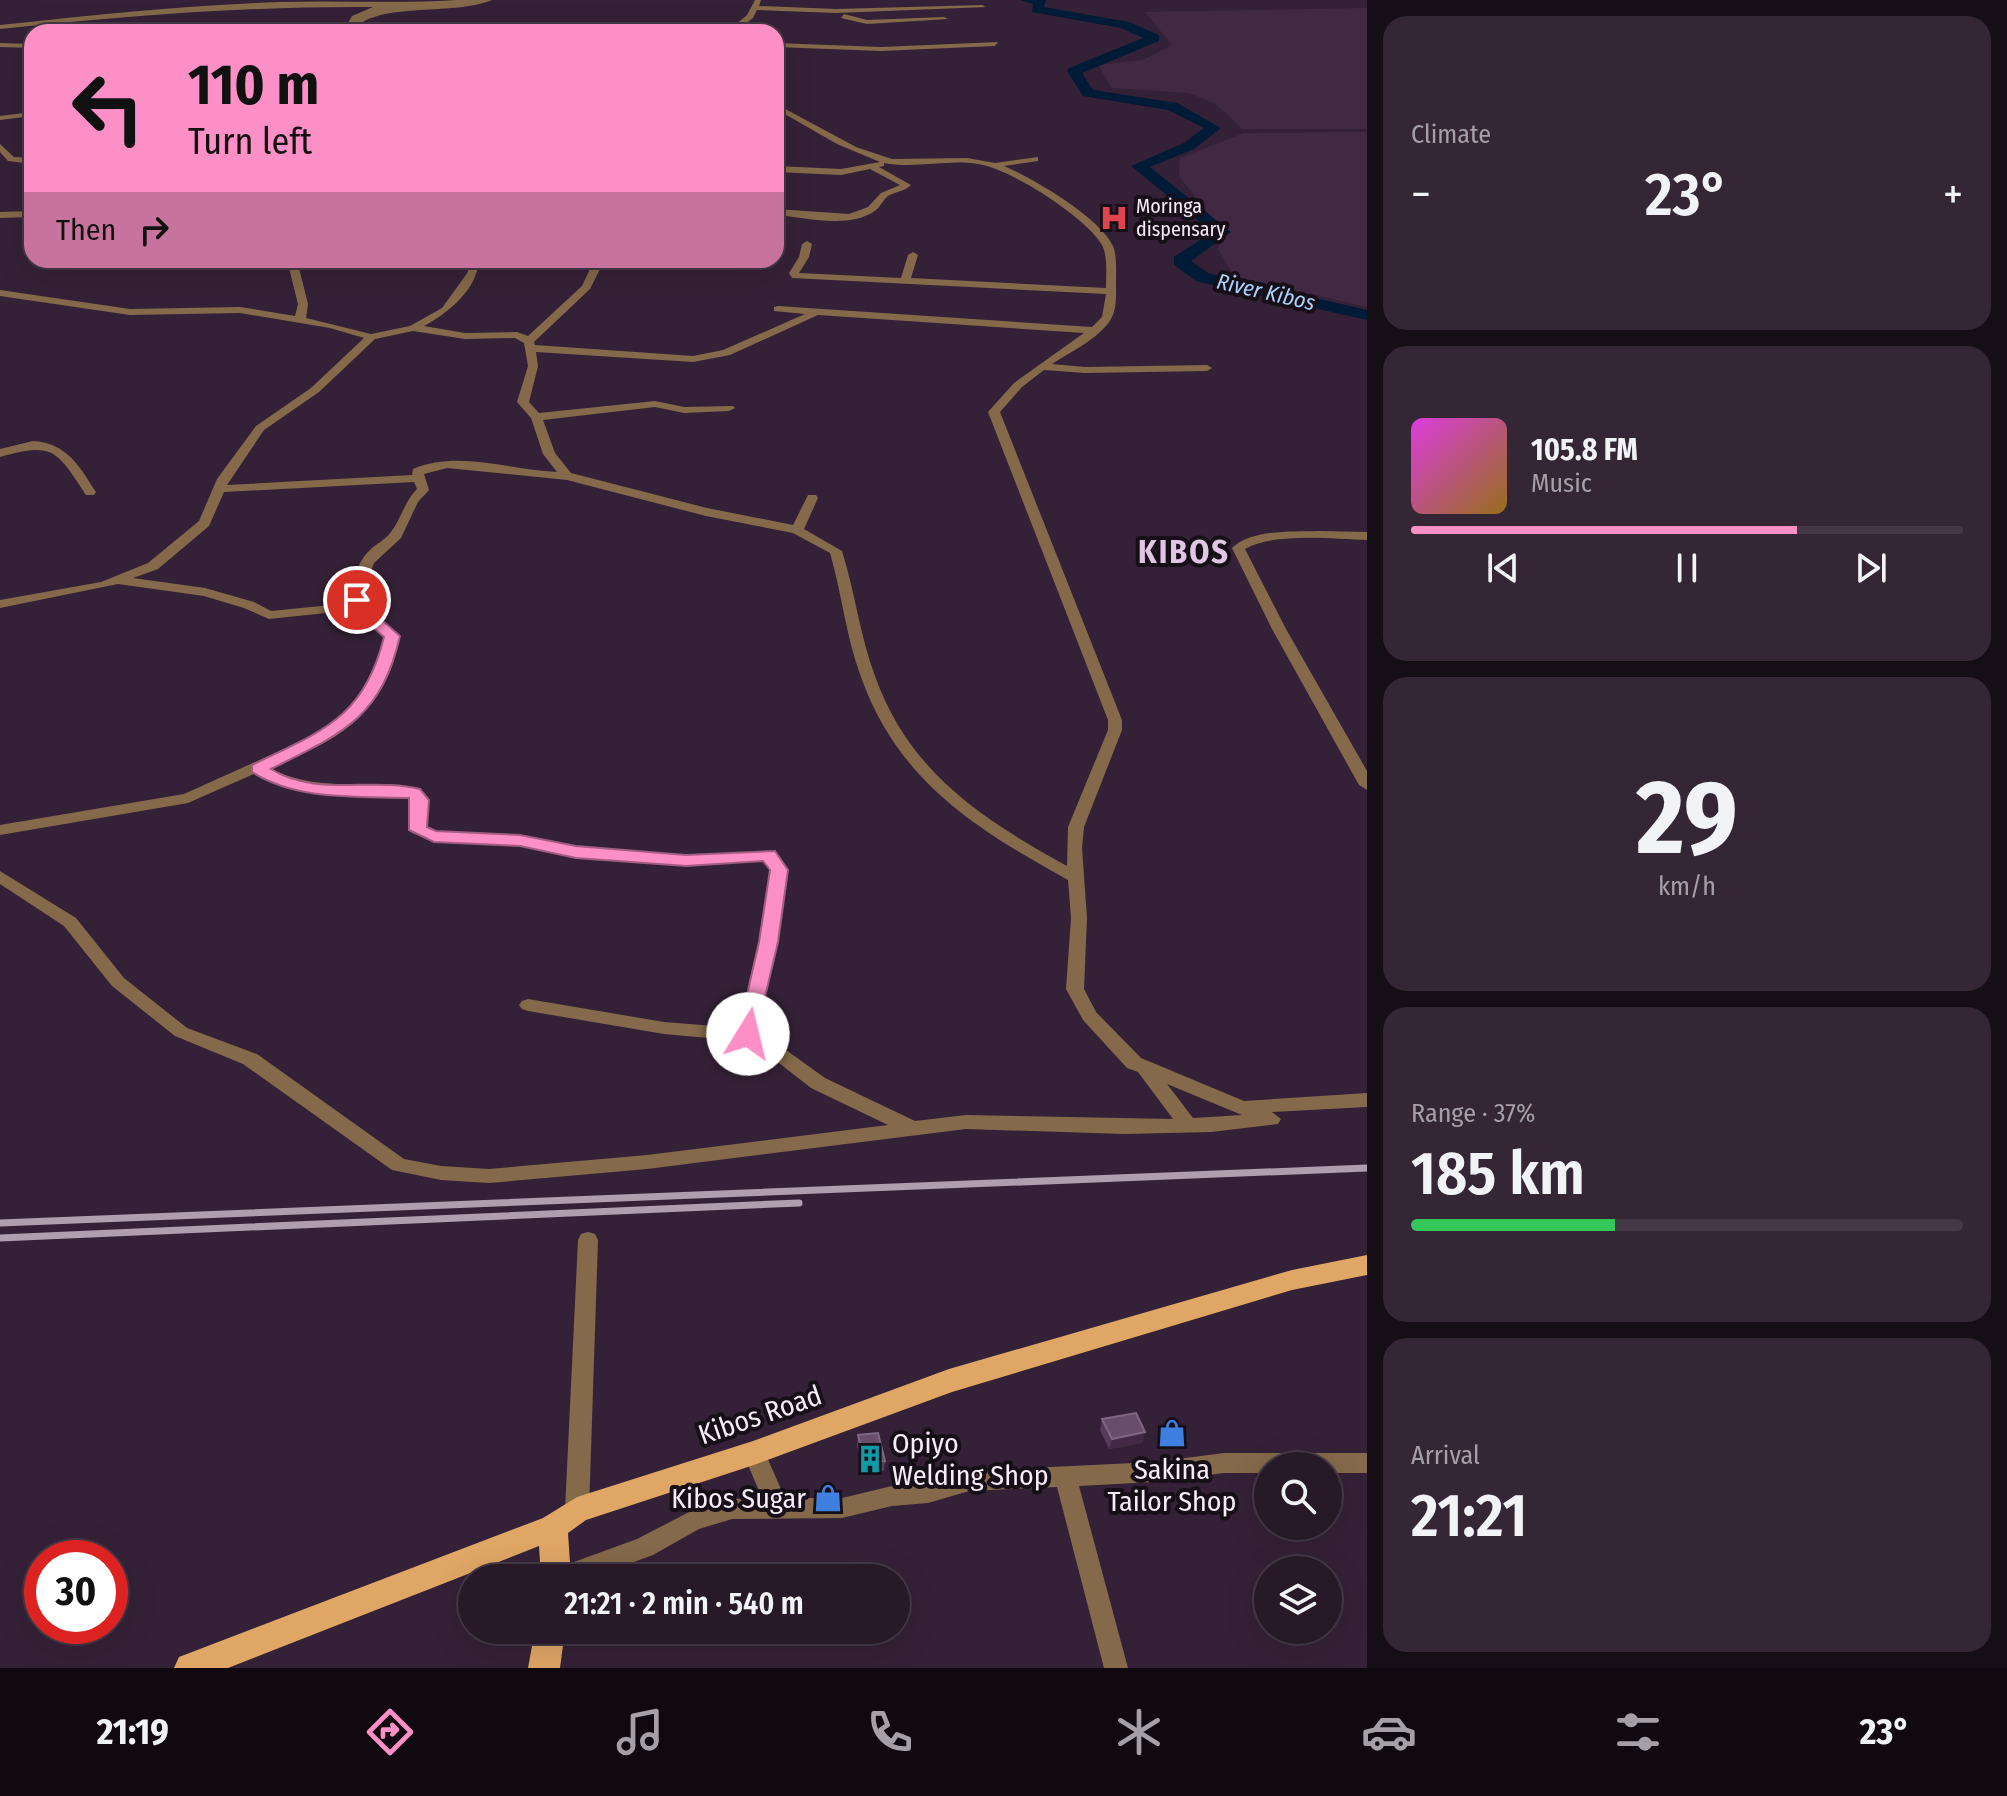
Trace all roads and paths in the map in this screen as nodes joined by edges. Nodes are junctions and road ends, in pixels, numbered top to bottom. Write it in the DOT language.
graph roads {
  1 [pos="488,0"];
  2 [pos="757,4"];
  3 [pos="381,5"];
  4 [pos="982,7"];
  5 [pos="836,11"];
  6 [pos="990,17"];
  7 [pos="867,22"];
  8 [pos="24,24"];
  9 [pos="27,24"];
  10 [pos="352,24"];
  11 [pos="738,24"];
  12 [pos="0,27"];
  13 [pos="995,44"];
  14 [pos="0,45"];
  15 [pos="784,45"];
  16 [pos="24,46"];
  17 [pos="881,49"];
  18 [pos="784,112"];
  19 [pos="24,115"];
  20 [pos="0,118"];
  21 [pos="0,147"];
  22 [pos="1035,159"];
  23 [pos="24,160"];
  24 [pos="887,160"];
  25 [pos="996,165"];
  26 [pos="873,167"];
  27 [pos="784,169"];
  28 [pos="784,213"];
  29 [pos="24,214"];
  30 [pos="0,215"];
  31 [pos="807,244"];
  32 [pos="913,255"];
  33 [pos="294,268"];
  34 [pos="473,268"];
  35 [pos="596,268"];
  36 [pos="906,279"];
  37 [pos="1110,291"];
  38 [pos="0,293"];
  39 [pos="778,309"];
  40 [pos="813,314"];
  41 [pos="300,319"];
  42 [pos="413,328"];
  43 [pos="1095,330"];
  44 [pos="371,337"];
  45 [pos="529,345"];
  46 [pos="1041,367"];
  47 [pos="1207,368"];
  48 [pos="729,408"];
  49 [pos="536,417"];
  50 [pos="0,453"];
  51 [pos="567,476"];
  52 [pos="418,478"];
  53 [pos="218,489"];
  54 [pos="90,492"];
  55 [pos="812,498"];
  56 [pos="797,530"];
  57 [pos="1367,536"];
  58 [pos="120,581"];
  59 [pos="0,604"];
  60 [pos="358,606"];
  61 [pos="258,768"];
  62 [pos="1367,785"];
  63 [pos="0,830"];
  64 [pos="0,876"];
  65 [pos="1075,877"];
  66 [pos="528,1005"];
  67 [pos="748,1034"];
  68 [pos="1147,1071"];
  69 [pos="1367,1100"];
  70 [pos="1245,1107"];
  71 [pos="1188,1125"];
  72 [pos="910,1127"];
  73 [pos="588,1240"];
  74 [pos="1367,1265"];
  75 [pos="754,1453"];
  76 [pos="1367,1463"];
  77 [pos="1065,1475"];
  78 [pos="778,1508"];
  79 [pos="565,1519"];
  80 [pos="560,1564"];
  81 [pos="597,1564"];
  82 [pos="548,1644"];
  83 [pos="190,1668"];
  84 [pos="544,1668"];
  85 [pos="1116,1668"];
  1 -- 3 [label="street"];
  2 -- 5 [label="street"];
  2 -- 11 [label="street"];
  3 -- 9 [label="street"];
  3 -- 10 [label="street"];
  4 -- 5 [label="street"];
  5 -- 7 [label="street"];
  6 -- 7 [label="street"];
  7 -- 17 [label="street"];
  8 -- 12 [label="street"];
  13 -- 17 [label="street"];
  14 -- 16 [label="street"];
  15 -- 17 [label="street"];
  18 -- 24 [label="street"];
  19 -- 20 [label="street"];
  21 -- 23 [label="street"];
  22 -- 25 [label="street"];
  24 -- 25 [label="street"];
  24 -- 26 [label="street"];
  25 -- 37 [label="street"];
  26 -- 27 [label="street"];
  26 -- 28 [label="street"];
  29 -- 30 [label="street"];
  31 -- 36 [label="street"];
  32 -- 36 [label="street"];
  33 -- 41 [label="street"];
  34 -- 42 [label="street"];
  35 -- 45 [label="street"];
  36 -- 37 [label="street"];
  37 -- 43 [label="street"];
  38 -- 41 [label="street"];
  39 -- 40 [label="street"];
  40 -- 43 [label="street"];
  40 -- 45 [label="street"];
  41 -- 44 [label="street"];
  42 -- 44 [label="street"];
  42 -- 45 [label="street"];
  43 -- 46 [label="street"];
  44 -- 53 [label="street"];
  45 -- 49 [label="street"];
  46 -- 47 [label="street"];
  46 -- 65 [label="street"];
  48 -- 49 [label="street"];
  49 -- 51 [label="street"];
  50 -- 54 [label="street"];
  51 -- 52 [label="street"];
  51 -- 56 [label="street"];
  52 -- 53 [label="street"];
  52 -- 60 [label="street"];
  53 -- 58 [label="street"];
  55 -- 56 [label="street"];
  56 -- 65 [label="street"];
  57 -- 62 [label="street"];
  58 -- 59 [label="street"];
  58 -- 60 [label="street"];
  60 -- 61 [label="street"];
  61 -- 63 [label="street"];
  61 -- 67 [label="street"];
  64 -- 72 [label="street"];
  65 -- 68 [label="street"];
  66 -- 67 [label="street"];
  67 -- 72 [label="street"];
  68 -- 70 [label="street"];
  68 -- 71 [label="street"];
  69 -- 70 [label="street"];
  70 -- 71 [label="street"];
  71 -- 72 [label="street"];
  73 -- 79 [label="street"];
  74 -- 75 [label="main road, Kibos Road"];
  75 -- 78 [label="street"];
  75 -- 79 [label="main road, Kibos Road"];
  76 -- 77 [label="street"];
  77 -- 78 [label="street"];
  77 -- 85 [label="street"];
  78 -- 81 [label="street"];
  79 -- 80 [label="main road"];
  79 -- 83 [label="main road, Kibos Road"];
  82 -- 84 [label="main road"];
}
